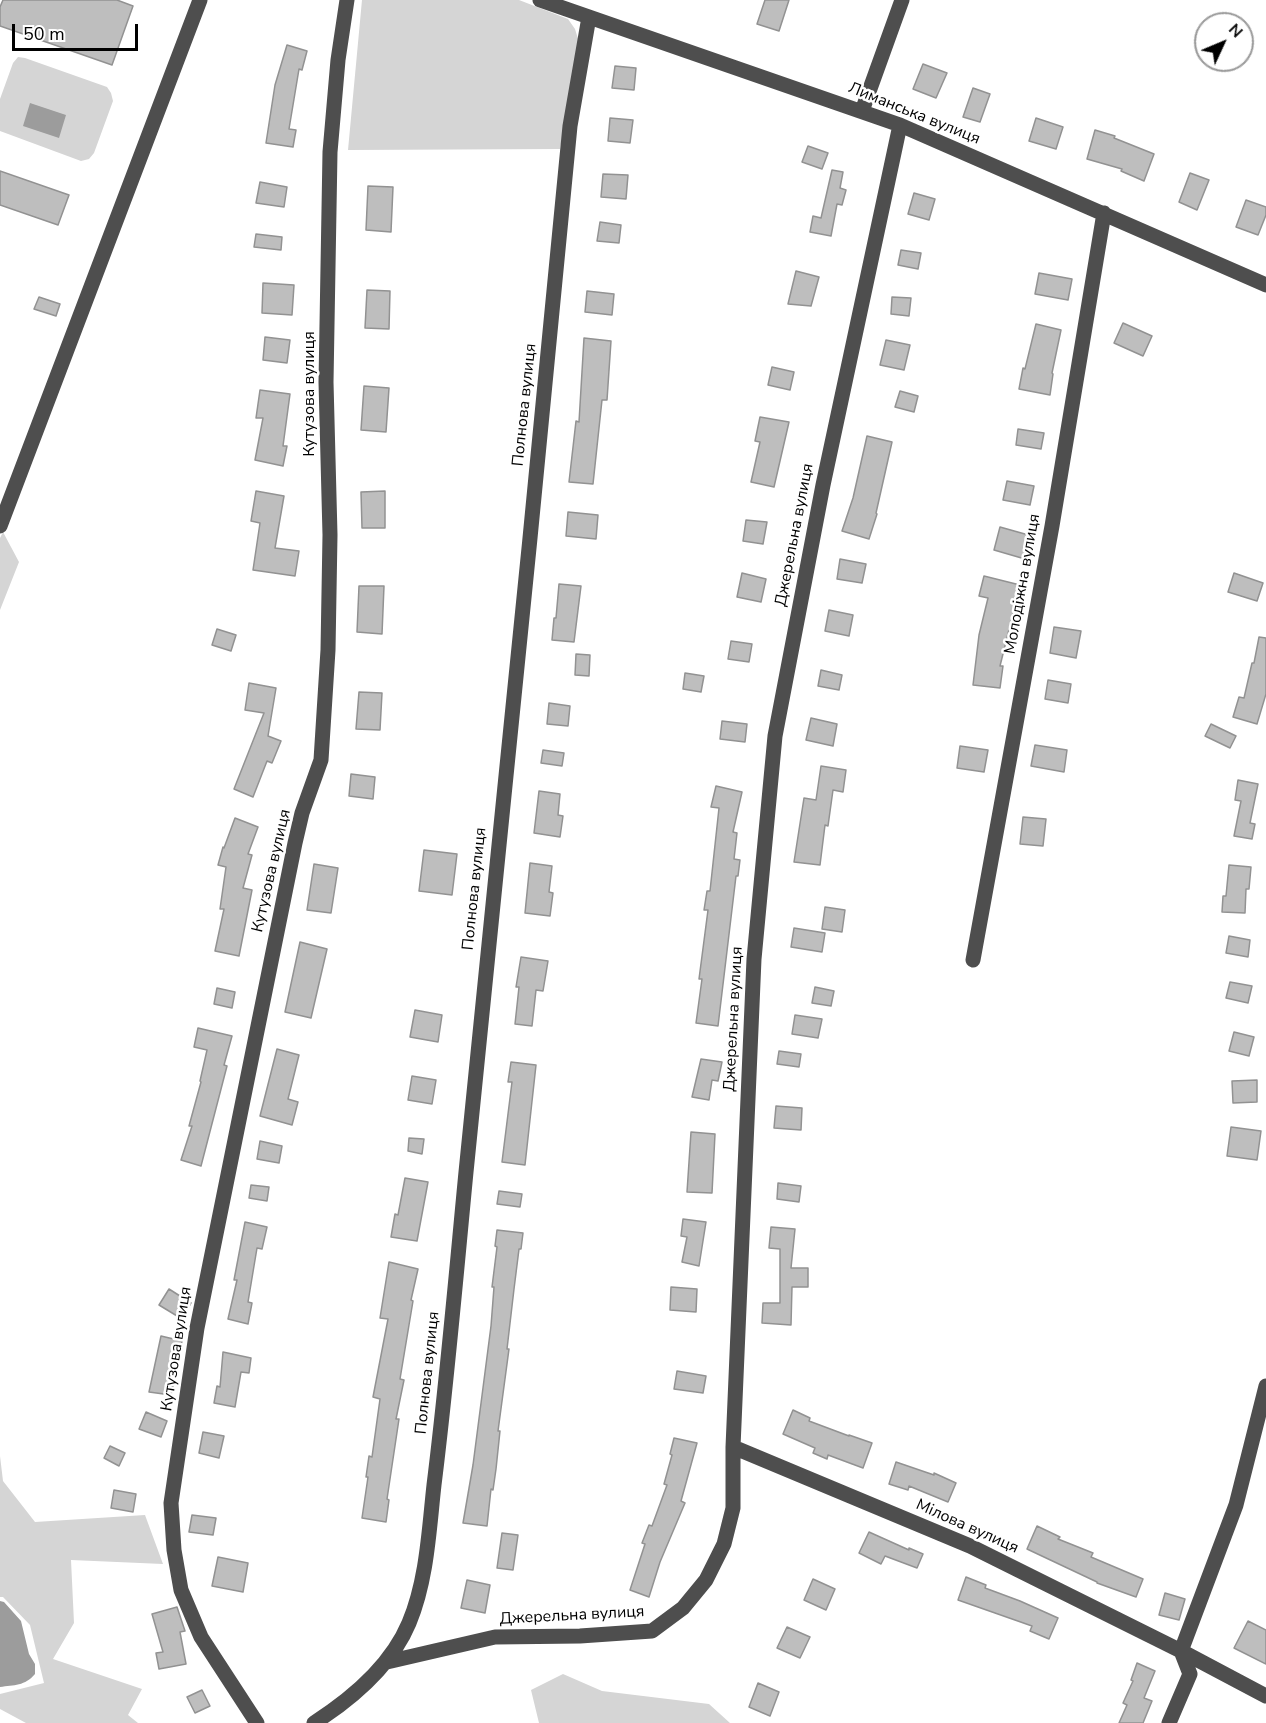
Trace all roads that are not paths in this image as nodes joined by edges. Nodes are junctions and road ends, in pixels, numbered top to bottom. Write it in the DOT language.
graph roads {
  1 [pos="200,0"];
  2 [pos="346,0"];
  3 [pos="540,0"];
  4 [pos="902,0"];
  5 [pos="589,18"];
  6 [pos="862,111"];
  7 [pos="900,125"];
  8 [pos="1104,213"];
  9 [pos="1266,285"];
  10 [pos="0,526"];
  11 [pos="973,960"];
  12 [pos="1266,1386"];
  13 [pos="733,1447"];
  14 [pos="1181,1651"];
  15 [pos="387,1662"];
  16 [pos="1266,1696"];
  17 [pos="257,1723"];
  18 [pos="314,1723"];
  19 [pos="1169,1723"];
  1 -- 10 [label="street"];
  2 -- 17 [label="street, Кутузова вулиця"];
  3 -- 5 [label="street, Лиманська вулиця"];
  4 -- 6 [label="street"];
  5 -- 6 [label="street, Лиманська вулиця"];
  5 -- 15 [label="street, Полнова вулиця"];
  6 -- 7 [label="street, Лиманська вулиця"];
  7 -- 8 [label="street, Лиманська вулиця"];
  7 -- 13 [label="street, Джерельна вулиця"];
  8 -- 9 [label="street, Лиманська вулиця"];
  8 -- 11 [label="street, Молодіжна вулиця"];
  12 -- 14 [label="street"];
  13 -- 14 [label="street, Мілова вулиця"];
  13 -- 15 [label="street, Джерельна вулиця"];
  14 -- 16 [label="street, Мілова вулиця"];
  14 -- 19 [label="street"];
  15 -- 18 [label="street, Полнова вулиця"];
}
